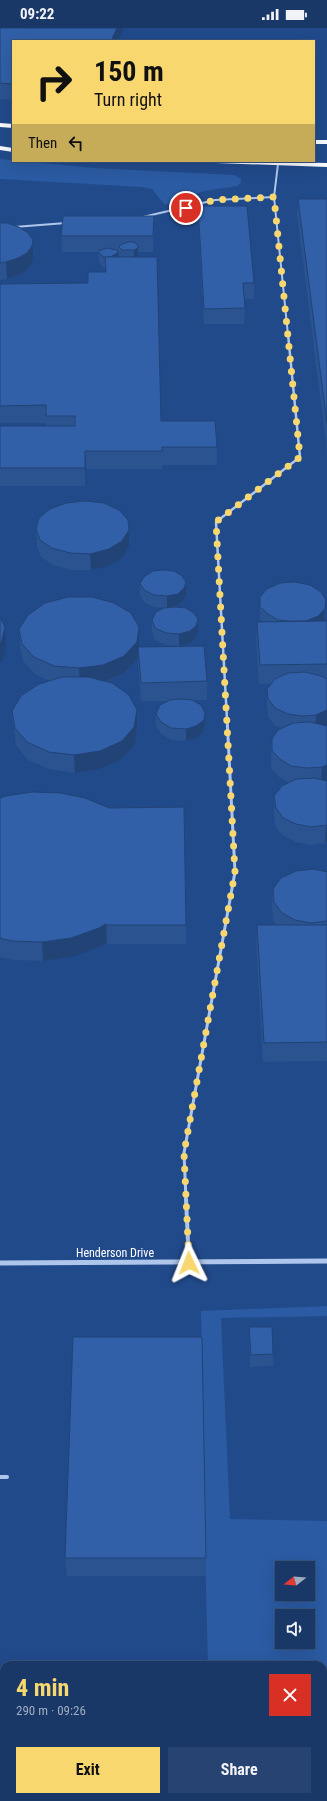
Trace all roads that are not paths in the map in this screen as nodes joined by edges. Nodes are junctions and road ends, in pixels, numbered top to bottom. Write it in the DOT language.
graph roads {
  1 [pos="0,125"];
  2 [pos="12,126"];
  3 [pos="315,142"];
  4 [pos="327,142"];
  5 [pos="0,148"];
  6 [pos="12,150"];
  7 [pos="237,162"];
  8 [pos="278,164"];
  9 [pos="327,165"];
  10 [pos="274,197"];
  11 [pos="135,217"];
  12 [pos="66,223"];
  13 [pos="12,227"];
  14 [pos="327,1261"];
  15 [pos="0,1263"];
  16 [pos="189,1263"];
  17 [pos="0,1477"];
  18 [pos="7,1477"];
  1 -- 2 [label="highway"];
  3 -- 4 [label="highway"];
  5 -- 6 [label="highway"];
  7 -- 8 [label="highway"];
  8 -- 9 [label="highway"];
  8 -- 10 [label="lane"];
  10 -- 11 [label="lane"];
  10 -- 16 [label="lane"];
  12 -- 13 [label="lane"];
  14 -- 16 [label="street, Henderson Drive"];
  15 -- 16 [label="street, Henderson Drive"];
  17 -- 18 [label="lane"];
}
